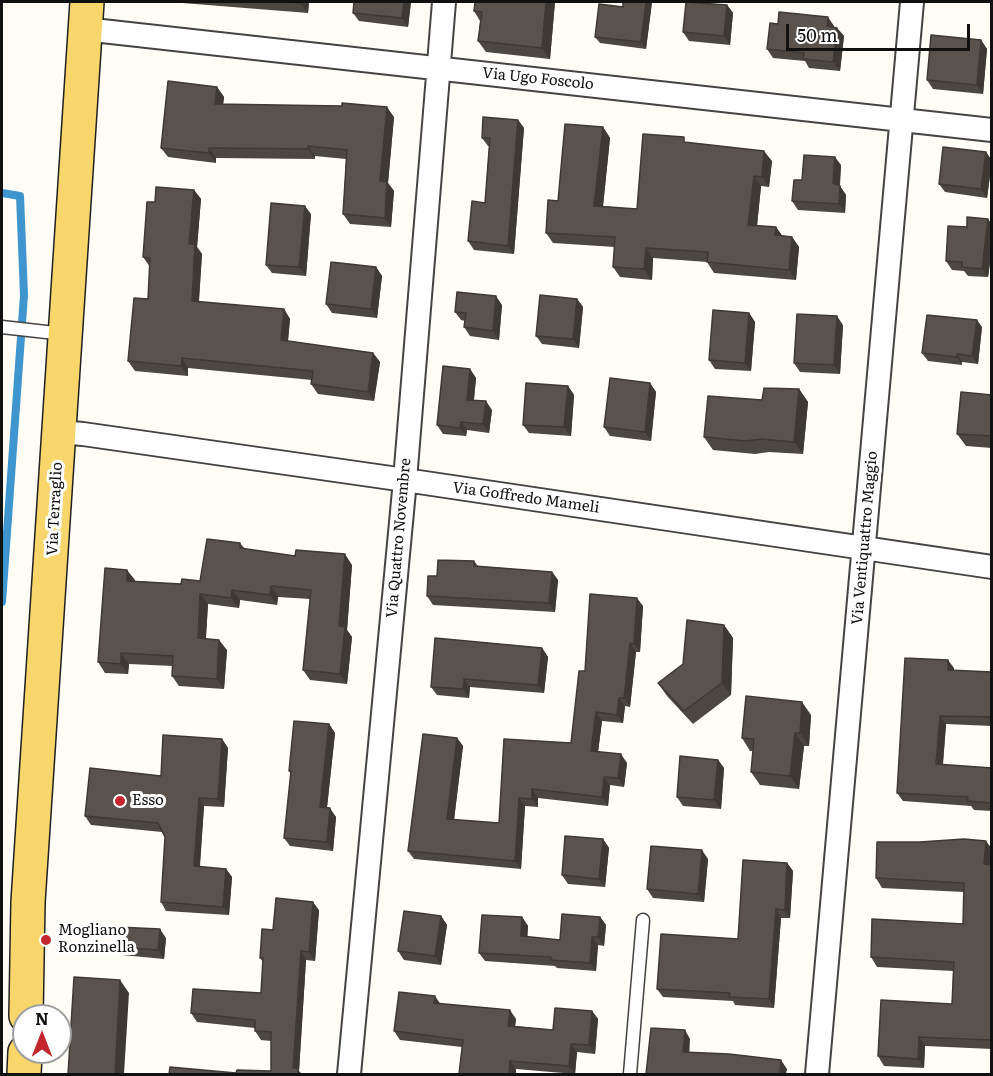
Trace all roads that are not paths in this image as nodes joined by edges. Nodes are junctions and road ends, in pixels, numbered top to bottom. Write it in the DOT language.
graph roads {
  1 [pos="444,2"];
  2 [pos="912,2"];
  3 [pos="85,15"];
  4 [pos="438,68"];
  5 [pos="902,119"];
  6 [pos="992,130"];
  7 [pos="2,327"];
  8 [pos="65,334"];
  9 [pos="59,432"];
  10 [pos="405,480"];
  11 [pos="864,548"];
  12 [pos="992,567"];
  13 [pos="643,921"];
  14 [pos="26,1004"];
  15 [pos="349,1074"];
  16 [pos="630,1074"];
  17 [pos="817,1074"];
  1 -- 4 [label="street, Via Quattro Novembre"];
  2 -- 5 [label="street, Via Ventiquattro Maggio"];
  3 -- 4 [label="street, Via Ugo Foscolo"];
  3 -- 8 [label="main road, Via Terraglio"];
  4 -- 5 [label="street, Via Ugo Foscolo"];
  4 -- 10 [label="street, Via Quattro Novembre"];
  5 -- 6 [label="street, Via Ugo Foscolo"];
  5 -- 11 [label="street, Via Ventiquattro Maggio"];
  7 -- 8 [label="lane"];
  8 -- 9 [label="main road, Via Terraglio"];
  9 -- 10 [label="street, Via Goffredo Mameli"];
  9 -- 14 [label="main road, Via Terraglio"];
  10 -- 11 [label="street, Via Goffredo Mameli"];
  10 -- 15 [label="street, Via Quattro Novembre"];
  11 -- 12 [label="street, Via Goffredo Mameli"];
  11 -- 17 [label="street, Via Ventiquattro Maggio"];
  13 -- 16 [label="lane"];
}
